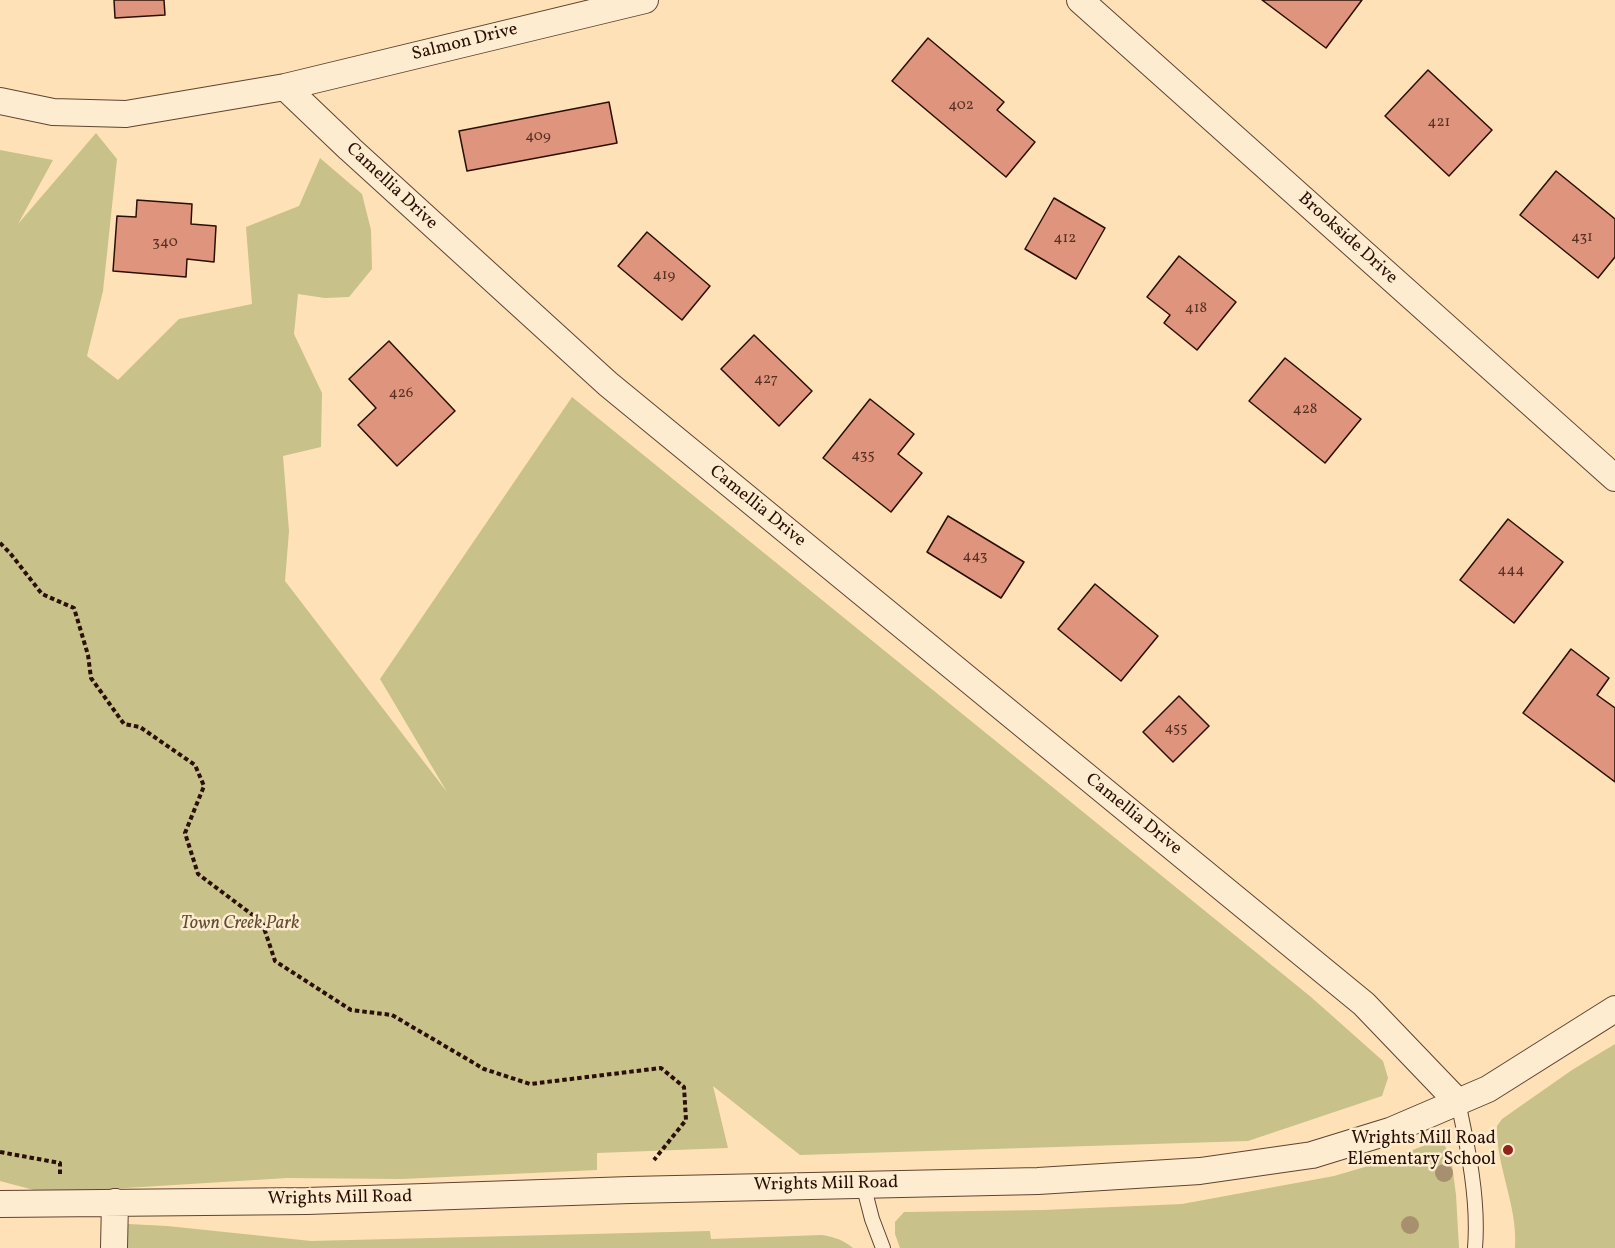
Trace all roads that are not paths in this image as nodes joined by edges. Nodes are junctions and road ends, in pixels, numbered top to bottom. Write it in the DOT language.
graph roads {
  1 [pos="645,0"];
  2 [pos="1080,0"];
  3 [pos="285,87"];
  4 [pos="0,101"];
  5 [pos="1615,478"];
  6 [pos="1615,1009"];
  7 [pos="1458,1101"];
  8 [pos="863,1184"];
  9 [pos="115,1202"];
  10 [pos="0,1203"];
  11 [pos="114,1248"];
  12 [pos="883,1248"];
  13 [pos="1475,1248"];
  1 -- 3 [label="street, Salmon Drive"];
  2 -- 5 [label="street, Brookside Drive"];
  3 -- 4 [label="street"];
  3 -- 7 [label="street, Camellia Drive"];
  6 -- 7 [label="street, Wrights Mill Road"];
  7 -- 8 [label="street, Wrights Mill Road"];
  7 -- 13 [label="lane"];
  8 -- 9 [label="street, Wrights Mill Road"];
  8 -- 12 [label="lane"];
  9 -- 10 [label="street, Wrights Mill Road"];
  9 -- 11 [label="street"];
}
